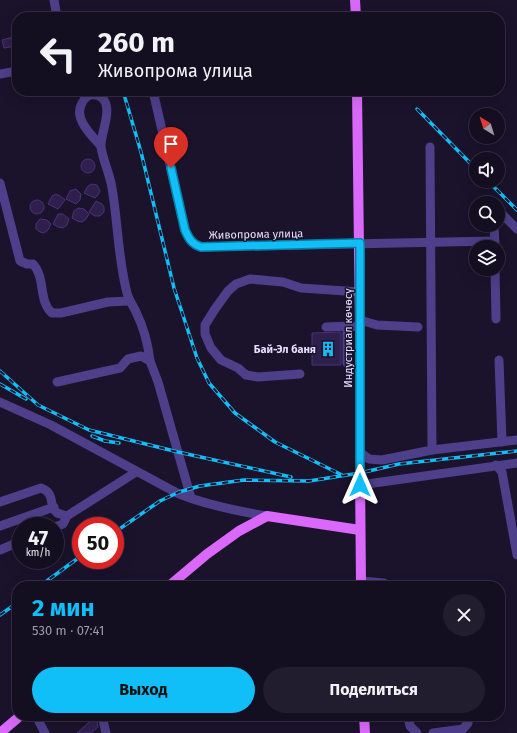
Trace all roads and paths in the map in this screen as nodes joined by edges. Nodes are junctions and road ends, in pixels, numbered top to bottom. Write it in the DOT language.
graph roads {
  1 [pos="54,0"];
  2 [pos="355,0"];
  3 [pos="56,12"];
  4 [pos="356,12"];
  5 [pos="12,72"];
  6 [pos="0,74"];
  7 [pos="88,96"];
  8 [pos="99,96"];
  9 [pos="154,96"];
  10 [pos="357,96"];
  11 [pos="101,146"];
  12 [pos="430,147"];
  13 [pos="0,183"];
  14 [pos="505,217"];
  15 [pos="517,229"];
  16 [pos="431,242"];
  17 [pos="360,243"];
  18 [pos="469,243"];
  19 [pos="495,276"];
  20 [pos="360,292"];
  21 [pos="129,301"];
  22 [pos="496,319"];
  23 [pos="360,324"];
  24 [pos="347,326"];
  25 [pos="326,327"];
  26 [pos="418,327"];
  27 [pos="498,360"];
  28 [pos="150,361"];
  29 [pos="347,363"];
  30 [pos="300,374"];
  31 [pos="57,382"];
  32 [pos="0,402"];
  33 [pos="517,440"];
  34 [pos="502,442"];
  35 [pos="432,450"];
  36 [pos="360,452"];
  37 [pos="517,463"];
  38 [pos="496,465"];
  39 [pos="136,472"];
  40 [pos="360,485"];
  41 [pos="191,498"];
  42 [pos="0,502"];
  43 [pos="54,507"];
  44 [pos="67,516"];
  45 [pos="267,516"];
  46 [pos="64,522"];
  47 [pos="0,526"];
  48 [pos="360,530"];
  49 [pos="12,545"];
  50 [pos="0,550"];
  51 [pos="517,555"];
  52 [pos="175,581"];
  53 [pos="361,581"];
  54 [pos="15,721"];
  55 [pos="39,721"];
  56 [pos="103,721"];
  57 [pos="364,721"];
  58 [pos="409,721"];
  59 [pos="468,721"];
  60 [pos="5,731"];
  61 [pos="45,733"];
  62 [pos="106,733"];
  63 [pos="365,733"];
  64 [pos="417,733"];
  65 [pos="433,733"];
  1 -- 3 [label="street"];
  2 -- 4 [label="main road"];
  5 -- 6 [label="street"];
  7 -- 11 [label="street"];
  8 -- 11 [label="street"];
  9 -- 17 [label="street, Живопрома улица"];
  10 -- 17 [label="main road, Индустриал көчөсү"];
  11 -- 21 [label="street"];
  12 -- 16 [label="street"];
  13 -- 21 [label="street"];
  14 -- 15 [label="street"];
  16 -- 17 [label="street, Живопрома улица"];
  16 -- 18 [label="street, Живопрома улица"];
  16 -- 35 [label="street"];
  17 -- 20 [label="main road, Индустриал көчөсү"];
  19 -- 22 [label="street"];
  20 -- 23 [label="main road, Индустриал көчөсү"];
  20 -- 30 [label="street"];
  21 -- 28 [label="street"];
  23 -- 24 [label="street"];
  23 -- 26 [label="street"];
  23 -- 36 [label="main road, Индустриал көчөсү"];
  24 -- 25 [label="street"];
  24 -- 29 [label="street"];
  27 -- 34 [label="street"];
  28 -- 31 [label="street"];
  28 -- 41 [label="street"];
  32 -- 39 [label="street"];
  33 -- 34 [label="street"];
  34 -- 35 [label="street"];
  35 -- 36 [label="street"];
  36 -- 40 [label="main road, Индустриал көчөсү"];
  37 -- 38 [label="street"];
  38 -- 40 [label="street"];
  38 -- 51 [label="street"];
  39 -- 41 [label="street"];
  39 -- 44 [label="street"];
  40 -- 48 [label="main road, Индустриал көчөсү"];
  41 -- 45 [label="street"];
  42 -- 43 [label="street"];
  43 -- 44 [label="street"];
  43 -- 47 [label="street"];
  44 -- 46 [label="street"];
  45 -- 48 [label="main road"];
  45 -- 52 [label="main road"];
  48 -- 53 [label="main road, Индустриал көчөсү"];
  49 -- 50 [label="street"];
  54 -- 60 [label="main road"];
  55 -- 61 [label="street"];
  56 -- 62 [label="street"];
  57 -- 63 [label="main road"];
  58 -- 64 [label="street"];
  59 -- 65 [label="street"];
}
